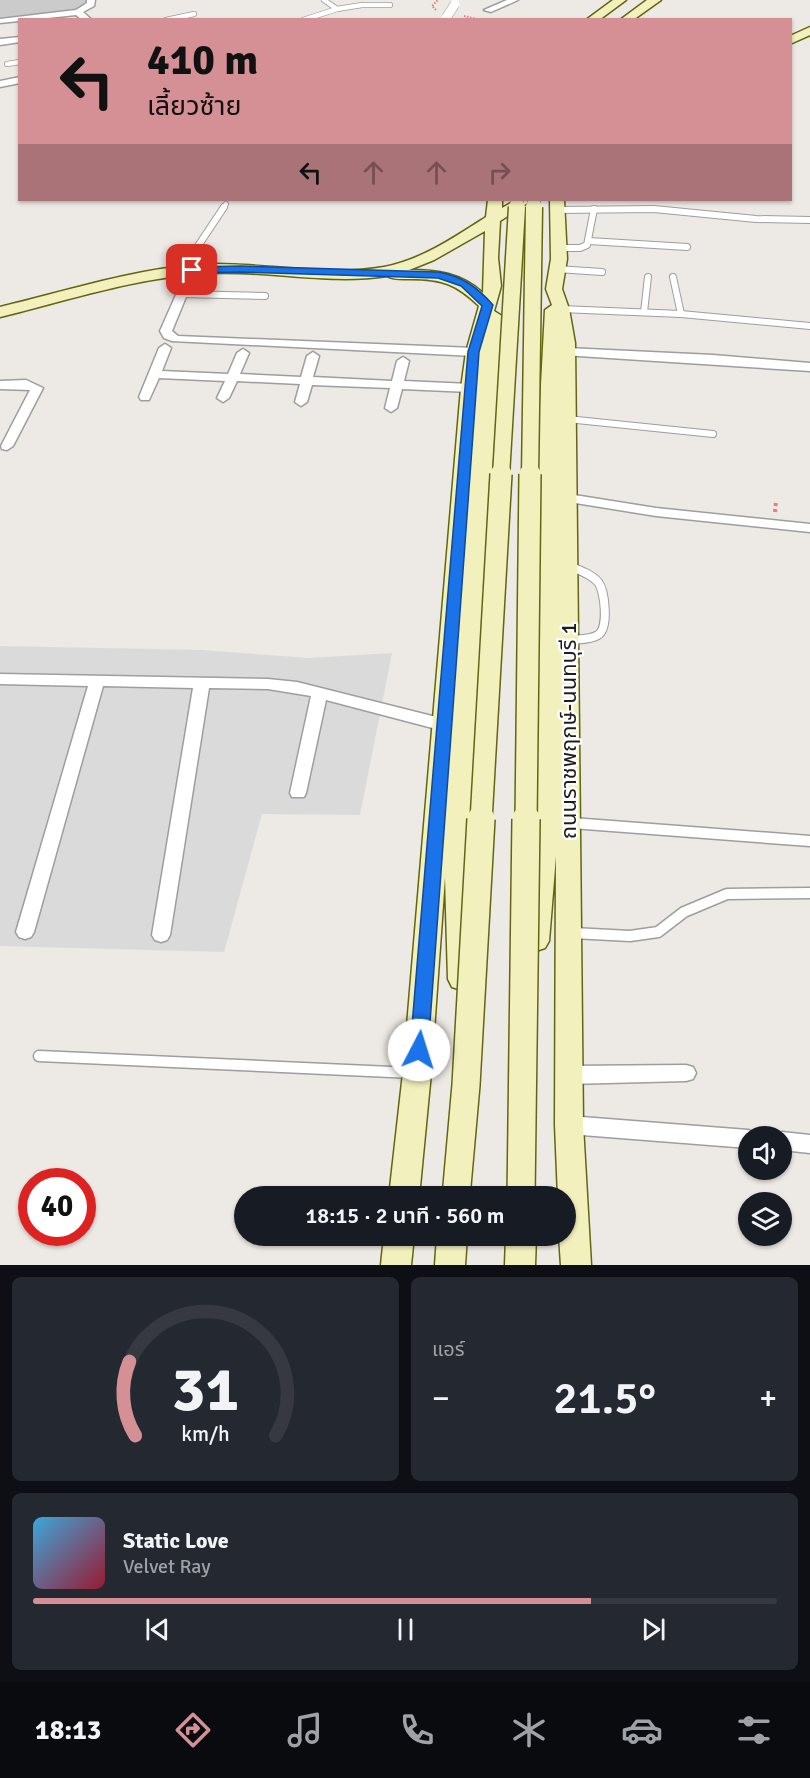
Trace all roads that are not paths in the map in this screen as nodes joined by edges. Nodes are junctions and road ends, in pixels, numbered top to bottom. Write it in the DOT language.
graph roads {
  1 [pos="91,0"];
  2 [pos="324,0"];
  3 [pos="514,0"];
  4 [pos="620,0"];
  5 [pos="635,0"];
  6 [pos="655,0"];
  7 [pos="671,0"];
  8 [pos="459,2"];
  9 [pos="390,5"];
  10 [pos="337,9"];
  11 [pos="488,10"];
  12 [pos="78,12"];
  13 [pos="194,14"];
  14 [pos="26,18"];
  15 [pos="86,18"];
  16 [pos="175,18"];
  17 [pos="309,18"];
  18 [pos="447,18"];
  19 [pos="594,18"];
  20 [pos="611,18"];
  21 [pos="628,18"];
  22 [pos="644,18"];
  23 [pos="18,19"];
  24 [pos="0,21"];
  25 [pos="810,30"];
  26 [pos="18,39"];
  27 [pos="792,40"];
  28 [pos="0,42"];
  29 [pos="18,62"];
  30 [pos="7,64"];
  31 [pos="18,80"];
  32 [pos="0,84"];
  33 [pos="521,201"];
  34 [pos="534,201"];
  35 [pos="226,204"];
  36 [pos="557,205"];
  37 [pos="502,206"];
  38 [pos="594,209"];
  39 [pos="810,220"];
  40 [pos="457,241"];
  41 [pos="589,242"];
  42 [pos="687,247"];
  43 [pos="490,251"];
  44 [pos="196,269"];
  45 [pos="556,269"];
  46 [pos="276,270"];
  47 [pos="602,272"];
  48 [pos="366,274"];
  49 [pos="648,277"];
  50 [pos="673,277"];
  51 [pos="182,294"];
  52 [pos="266,296"];
  53 [pos="490,296"];
  54 [pos="0,312"];
  55 [pos="644,312"];
  56 [pos="681,314"];
  57 [pos="810,326"];
  58 [pos="165,348"];
  59 [pos="474,352"];
  60 [pos="243,353"];
  61 [pos="567,355"];
  62 [pos="313,356"];
  63 [pos="403,361"];
  64 [pos="810,367"];
  65 [pos="810,373"];
  66 [pos="154,374"];
  67 [pos="232,378"];
  68 [pos="306,381"];
  69 [pos="396,384"];
  70 [pos="0,385"];
  71 [pos="470,388"];
  72 [pos="145,397"];
  73 [pos="223,398"];
  74 [pos="301,402"];
  75 [pos="391,408"];
  76 [pos="558,421"];
  77 [pos="713,434"];
  78 [pos="7,446"];
  79 [pos="568,498"];
  80 [pos="810,528"];
  81 [pos="568,565"];
  82 [pos="568,641"];
  83 [pos="0,679"];
  84 [pos="97,681"];
  85 [pos="202,683"];
  86 [pos="320,693"];
  87 [pos="444,725"];
  88 [pos="298,793"];
  89 [pos="568,822"];
  90 [pos="810,841"];
  91 [pos="810,893"];
  92 [pos="26,932"];
  93 [pos="568,933"];
  94 [pos="161,935"];
  95 [pos="39,1056"];
  96 [pos="686,1073"];
  97 [pos="417,1074"];
  98 [pos="569,1075"];
  99 [pos="466,1085"];
  100 [pos="522,1085"];
  101 [pos="569,1125"];
  102 [pos="738,1138"];
  103 [pos="792,1142"];
  104 [pos="810,1144"];
  105 [pos="405,1186"];
  106 [pos="457,1186"];
  107 [pos="521,1186"];
  108 [pos="398,1246"];
  109 [pos="451,1246"];
  110 [pos="521,1246"];
  111 [pos="396,1265"];
  112 [pos="450,1265"];
  113 [pos="520,1265"];
  114 [pos="576,1265"];
  1 -- 12 [label="street"];
  2 -- 10 [label="lane"];
  3 -- 11 [label="street"];
  4 -- 19 [label="main road"];
  5 -- 20 [label="main road"];
  6 -- 21 [label="main road"];
  7 -- 22 [label="main road"];
  8 -- 18 [label="street, bridge"];
  9 -- 10 [label="lane"];
  10 -- 17 [label="lane"];
  12 -- 14 [label="street"];
  12 -- 15 [label="street"];
  13 -- 16 [label="lane"];
  23 -- 24 [label="street"];
  25 -- 27 [label="main road"];
  26 -- 28 [label="street"];
  29 -- 30 [label="lane"];
  31 -- 32 [label="street"];
  33 -- 37 [label="main road"];
  34 -- 100 [label="main road, ถนนราชพฤกษ์-นนทบุรี 1, bridge"];
  35 -- 44 [label="lane"];
  36 -- 38 [label="lane"];
  36 -- 45 [label="main road, ถนนราชพฤกษ์-นนทบุรี 1"];
  37 -- 40 [label="main road"];
  37 -- 43 [label="main road"];
  37 -- 45 [label="main road"];
  37 -- 46 [label="main road"];
  37 -- 99 [label="main road, bridge"];
  38 -- 39 [label="lane"];
  38 -- 41 [label="lane"];
  40 -- 43 [label="main road"];
  40 -- 48 [label="main road"];
  41 -- 42 [label="lane"];
  41 -- 45 [label="lane"];
  43 -- 45 [label="main road"];
  43 -- 53 [label="main road"];
  44 -- 46 [label="main road"];
  44 -- 51 [label="street"];
  44 -- 54 [label="main road"];
  45 -- 47 [label="lane"];
  45 -- 55 [label="lane"];
  45 -- 61 [label="main road, ถนนราชพฤกษ์-นนทบุรี 1"];
  45 -- 76 [label="main road"];
  46 -- 48 [label="main road"];
  48 -- 53 [label="main road"];
  49 -- 55 [label="lane"];
  50 -- 56 [label="lane"];
  51 -- 52 [label="lane"];
  51 -- 59 [label="street"];
  53 -- 59 [label="main road"];
  53 -- 99 [label="main road, bridge"];
  55 -- 56 [label="lane"];
  56 -- 57 [label="lane"];
  58 -- 66 [label="street"];
  59 -- 71 [label="main road"];
  60 -- 67 [label="street"];
  61 -- 64 [label="street"];
  61 -- 65 [label="street"];
  61 -- 76 [label="main road, ถนนราชพฤกษ์-นนทบุรี 1"];
  62 -- 68 [label="street"];
  63 -- 69 [label="street"];
  66 -- 67 [label="street"];
  66 -- 72 [label="street"];
  67 -- 68 [label="street"];
  67 -- 73 [label="street"];
  68 -- 69 [label="street"];
  68 -- 74 [label="street"];
  69 -- 71 [label="street"];
  69 -- 75 [label="street"];
  70 -- 78 [label="street"];
  71 -- 87 [label="main road"];
  76 -- 77 [label="lane"];
  76 -- 79 [label="main road, ถนนราชพฤกษ์-นนทบุรี 1"];
  76 -- 100 [label="main road, bridge"];
  79 -- 80 [label="street"];
  79 -- 81 [label="main road, ถนนราชพฤกษ์-นนทบุรี 1"];
  81 -- 82 [label="main road, ถนนราชพฤกษ์-นนทบุรี 1"];
  81 -- 82 [label="lane"];
  82 -- 89 [label="main road, ถนนราชพฤกษ์-นนทบุรี 1"];
  83 -- 84 [label="street"];
  84 -- 85 [label="street"];
  84 -- 92 [label="street"];
  85 -- 86 [label="street"];
  85 -- 94 [label="street"];
  86 -- 87 [label="street"];
  86 -- 88 [label="street"];
  87 -- 97 [label="main road"];
  89 -- 90 [label="lane"];
  89 -- 93 [label="main road, ถนนราชพฤกษ์-นนทบุรี 1"];
  91 -- 93 [label="lane"];
  93 -- 98 [label="main road, ถนนราชพฤกษ์-นนทบุรี 1"];
  95 -- 97 [label="lane"];
  96 -- 98 [label="street"];
  97 -- 105 [label="main road"];
  98 -- 101 [label="main road, ถนนราชพฤกษ์-นนทบุรี 1"];
  99 -- 106 [label="main road, bridge"];
  100 -- 107 [label="main road, ถนนราชพฤกษ์-นนทบุรี 1, bridge"];
  101 -- 102 [label="street"];
  101 -- 114 [label="main road, ถนนราชพฤกษ์-นนทบุรี 1"];
  103 -- 104 [label="street"];
  108 -- 111 [label="main road"];
  109 -- 112 [label="main road"];
  110 -- 113 [label="main road"];
}
